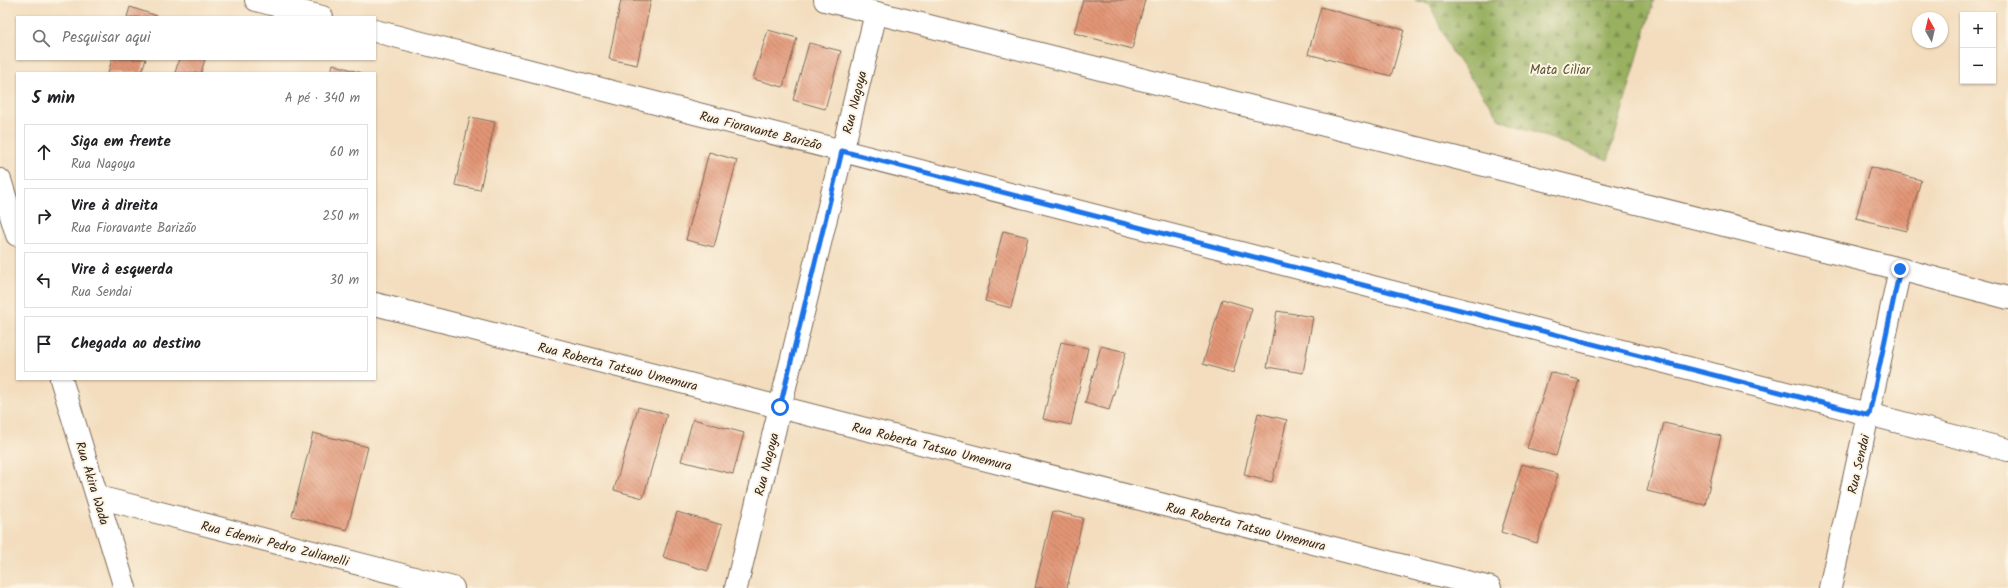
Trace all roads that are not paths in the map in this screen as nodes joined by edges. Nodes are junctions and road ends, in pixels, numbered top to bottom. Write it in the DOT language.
graph roads {
  1 [pos="256,0"];
  2 [pos="825,0"];
  3 [pos="876,13"];
  4 [pos="318,16"];
  5 [pos="376,30"];
  6 [pos="842,151"];
  7 [pos="0,180"];
  8 [pos="9,212"];
  9 [pos="16,232"];
  10 [pos="1900,269"];
  11 [pos="2008,298"];
  12 [pos="376,304"];
  13 [pos="61,380"];
  14 [pos="780,407"];
  15 [pos="1869,415"];
  16 [pos="2008,450"];
  17 [pos="98,497"];
  18 [pos="125,588"];
  19 [pos="453,588"];
  20 [pos="736,588"];
  21 [pos="1490,588"];
  22 [pos="1830,588"];
  1 -- 4 [label="street"];
  2 -- 3 [label="street"];
  3 -- 6 [label="street, Rua Nagoya"];
  3 -- 10 [label="street"];
  5 -- 6 [label="street, Rua Fioravante Barizão"];
  6 -- 14 [label="street, Rua Nagoya"];
  6 -- 15 [label="street, Rua Fioravante Barizão"];
  7 -- 8 [label="street"];
  8 -- 9 [label="street"];
  10 -- 11 [label="street"];
  10 -- 15 [label="street, Rua Sendai"];
  12 -- 14 [label="street, Rua Roberta Tatsuo Umemura"];
  13 -- 17 [label="street, Rua Akira Wada"];
  14 -- 20 [label="street, Rua Nagoya"];
  14 -- 21 [label="street, Rua Roberta Tatsuo Umemura"];
  15 -- 16 [label="street, Rua Fioravante Barizão"];
  15 -- 22 [label="street, Rua Sendai"];
  17 -- 18 [label="street, Rua Akira Wada"];
  17 -- 19 [label="street, Rua Edemir Pedro Zulianelli"];
}
